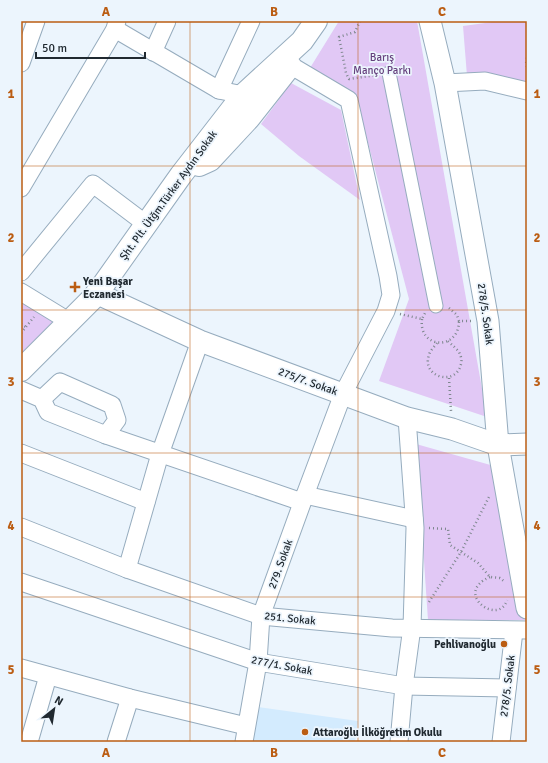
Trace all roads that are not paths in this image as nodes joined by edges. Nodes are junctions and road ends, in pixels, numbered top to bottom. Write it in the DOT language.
graph roads {
  1 [pos="36,21"];
  2 [pos="167,21"];
  3 [pos="251,21"];
  4 [pos="316,21"];
  5 [pos="430,21"];
  6 [pos="116,25"];
  7 [pos="25,39"];
  8 [pos="302,42"];
  9 [pos="154,52"];
  10 [pos="21,62"];
  11 [pos="290,66"];
  12 [pos="389,73"];
  13 [pos="445,83"];
  14 [pos="219,90"];
  15 [pos="527,91"];
  16 [pos="243,95"];
  17 [pos="181,175"];
  18 [pos="21,188"];
  19 [pos="146,224"];
  20 [pos="21,272"];
  21 [pos="21,292"];
  22 [pos="96,294"];
  23 [pos="436,306"];
  24 [pos="70,322"];
  25 [pos="200,341"];
  26 [pos="21,370"];
  27 [pos="21,390"];
  28 [pos="344,394"];
  29 [pos="42,399"];
  30 [pos="408,418"];
  31 [pos="106,435"];
  32 [pos="527,444"];
  33 [pos="498,445"];
  34 [pos="21,453"];
  35 [pos="160,454"];
  36 [pos="304,498"];
  37 [pos="146,502"];
  38 [pos="414,523"];
  39 [pos="21,527"];
  40 [pos="128,569"];
  41 [pos="21,582"];
  42 [pos="527,608"];
  43 [pos="261,616"];
  44 [pos="412,627"];
  45 [pos="521,630"];
  46 [pos="258,662"];
  47 [pos="21,668"];
  48 [pos="48,676"];
  49 [pos="404,686"];
  50 [pos="507,688"];
  51 [pos="130,698"];
  52 [pos="245,734"];
  53 [pos="29,742"];
  54 [pos="116,742"];
  55 [pos="399,742"];
  56 [pos="501,742"];
  1 -- 7 [label="street"];
  2 -- 9 [label="street"];
  3 -- 14 [label="street"];
  4 -- 8 [label="main road, Şht. Plt. Ütğm.Türker Aydın Sokak"];
  5 -- 13 [label="street, 278/5. Sokak"];
  6 -- 9 [label="street"];
  6 -- 18 [label="street"];
  7 -- 10 [label="street"];
  8 -- 11 [label="main road"];
  8 -- 16 [label="main road, Şht. Plt. Ütğm.Türker Aydın Sokak"];
  9 -- 14 [label="street"];
  11 -- 17 [label="main road"];
  11 -- 28 [label="street, 279. Sokak"];
  12 -- 23 [label="street"];
  13 -- 15 [label="street"];
  13 -- 33 [label="street, 278/5. Sokak"];
  14 -- 16 [label="street"];
  16 -- 17 [label="main road, Şht. Plt. Ütğm.Türker Aydın Sokak"];
  17 -- 19 [label="main road, Şht. Plt. Ütğm.Türker Aydın Sokak"];
  19 -- 20 [label="street"];
  19 -- 22 [label="main road, Şht. Plt. Ütğm.Türker Aydın Sokak"];
  21 -- 24 [label="street"];
  22 -- 24 [label="main road, Şht. Plt. Ütğm.Türker Aydın Sokak"];
  22 -- 25 [label="street, 275/7. Sokak"];
  24 -- 26 [label="main road, Şht. Plt. Ütğm.Türker Aydın Sokak"];
  25 -- 28 [label="street, 275/7. Sokak"];
  25 -- 35 [label="street"];
  27 -- 29 [label="street"];
  28 -- 30 [label="street, 275/7. Sokak"];
  28 -- 36 [label="street, 279. Sokak"];
  29 -- 31 [label="street"];
  29 -- 31 [label="street"];
  30 -- 33 [label="street, 275/7. Sokak"];
  30 -- 38 [label="street"];
  31 -- 35 [label="street"];
  32 -- 33 [label="street, 275/7. Sokak"];
  33 -- 42 [label="street, 278/5. Sokak"];
  34 -- 37 [label="street"];
  35 -- 36 [label="street"];
  35 -- 37 [label="street"];
  36 -- 38 [label="street"];
  36 -- 43 [label="street, 279. Sokak"];
  37 -- 40 [label="street"];
  38 -- 44 [label="street"];
  39 -- 40 [label="street, 251. Sokak"];
  40 -- 43 [label="street, 251. Sokak"];
  41 -- 46 [label="street, 277/1. Sokak"];
  43 -- 44 [label="street, 251. Sokak"];
  43 -- 46 [label="street, 279. Sokak"];
  44 -- 45 [label="street, 251. Sokak"];
  44 -- 49 [label="street"];
  45 -- 50 [label="street, 278/5. Sokak"];
  46 -- 49 [label="street, 277/1. Sokak"];
  46 -- 52 [label="street, 279. Sokak"];
  47 -- 48 [label="street"];
  48 -- 51 [label="street"];
  48 -- 53 [label="street"];
  49 -- 50 [label="street, 277/1. Sokak"];
  49 -- 55 [label="street"];
  50 -- 56 [label="street, 278/5. Sokak"];
  51 -- 52 [label="street"];
  51 -- 54 [label="street"];
}
